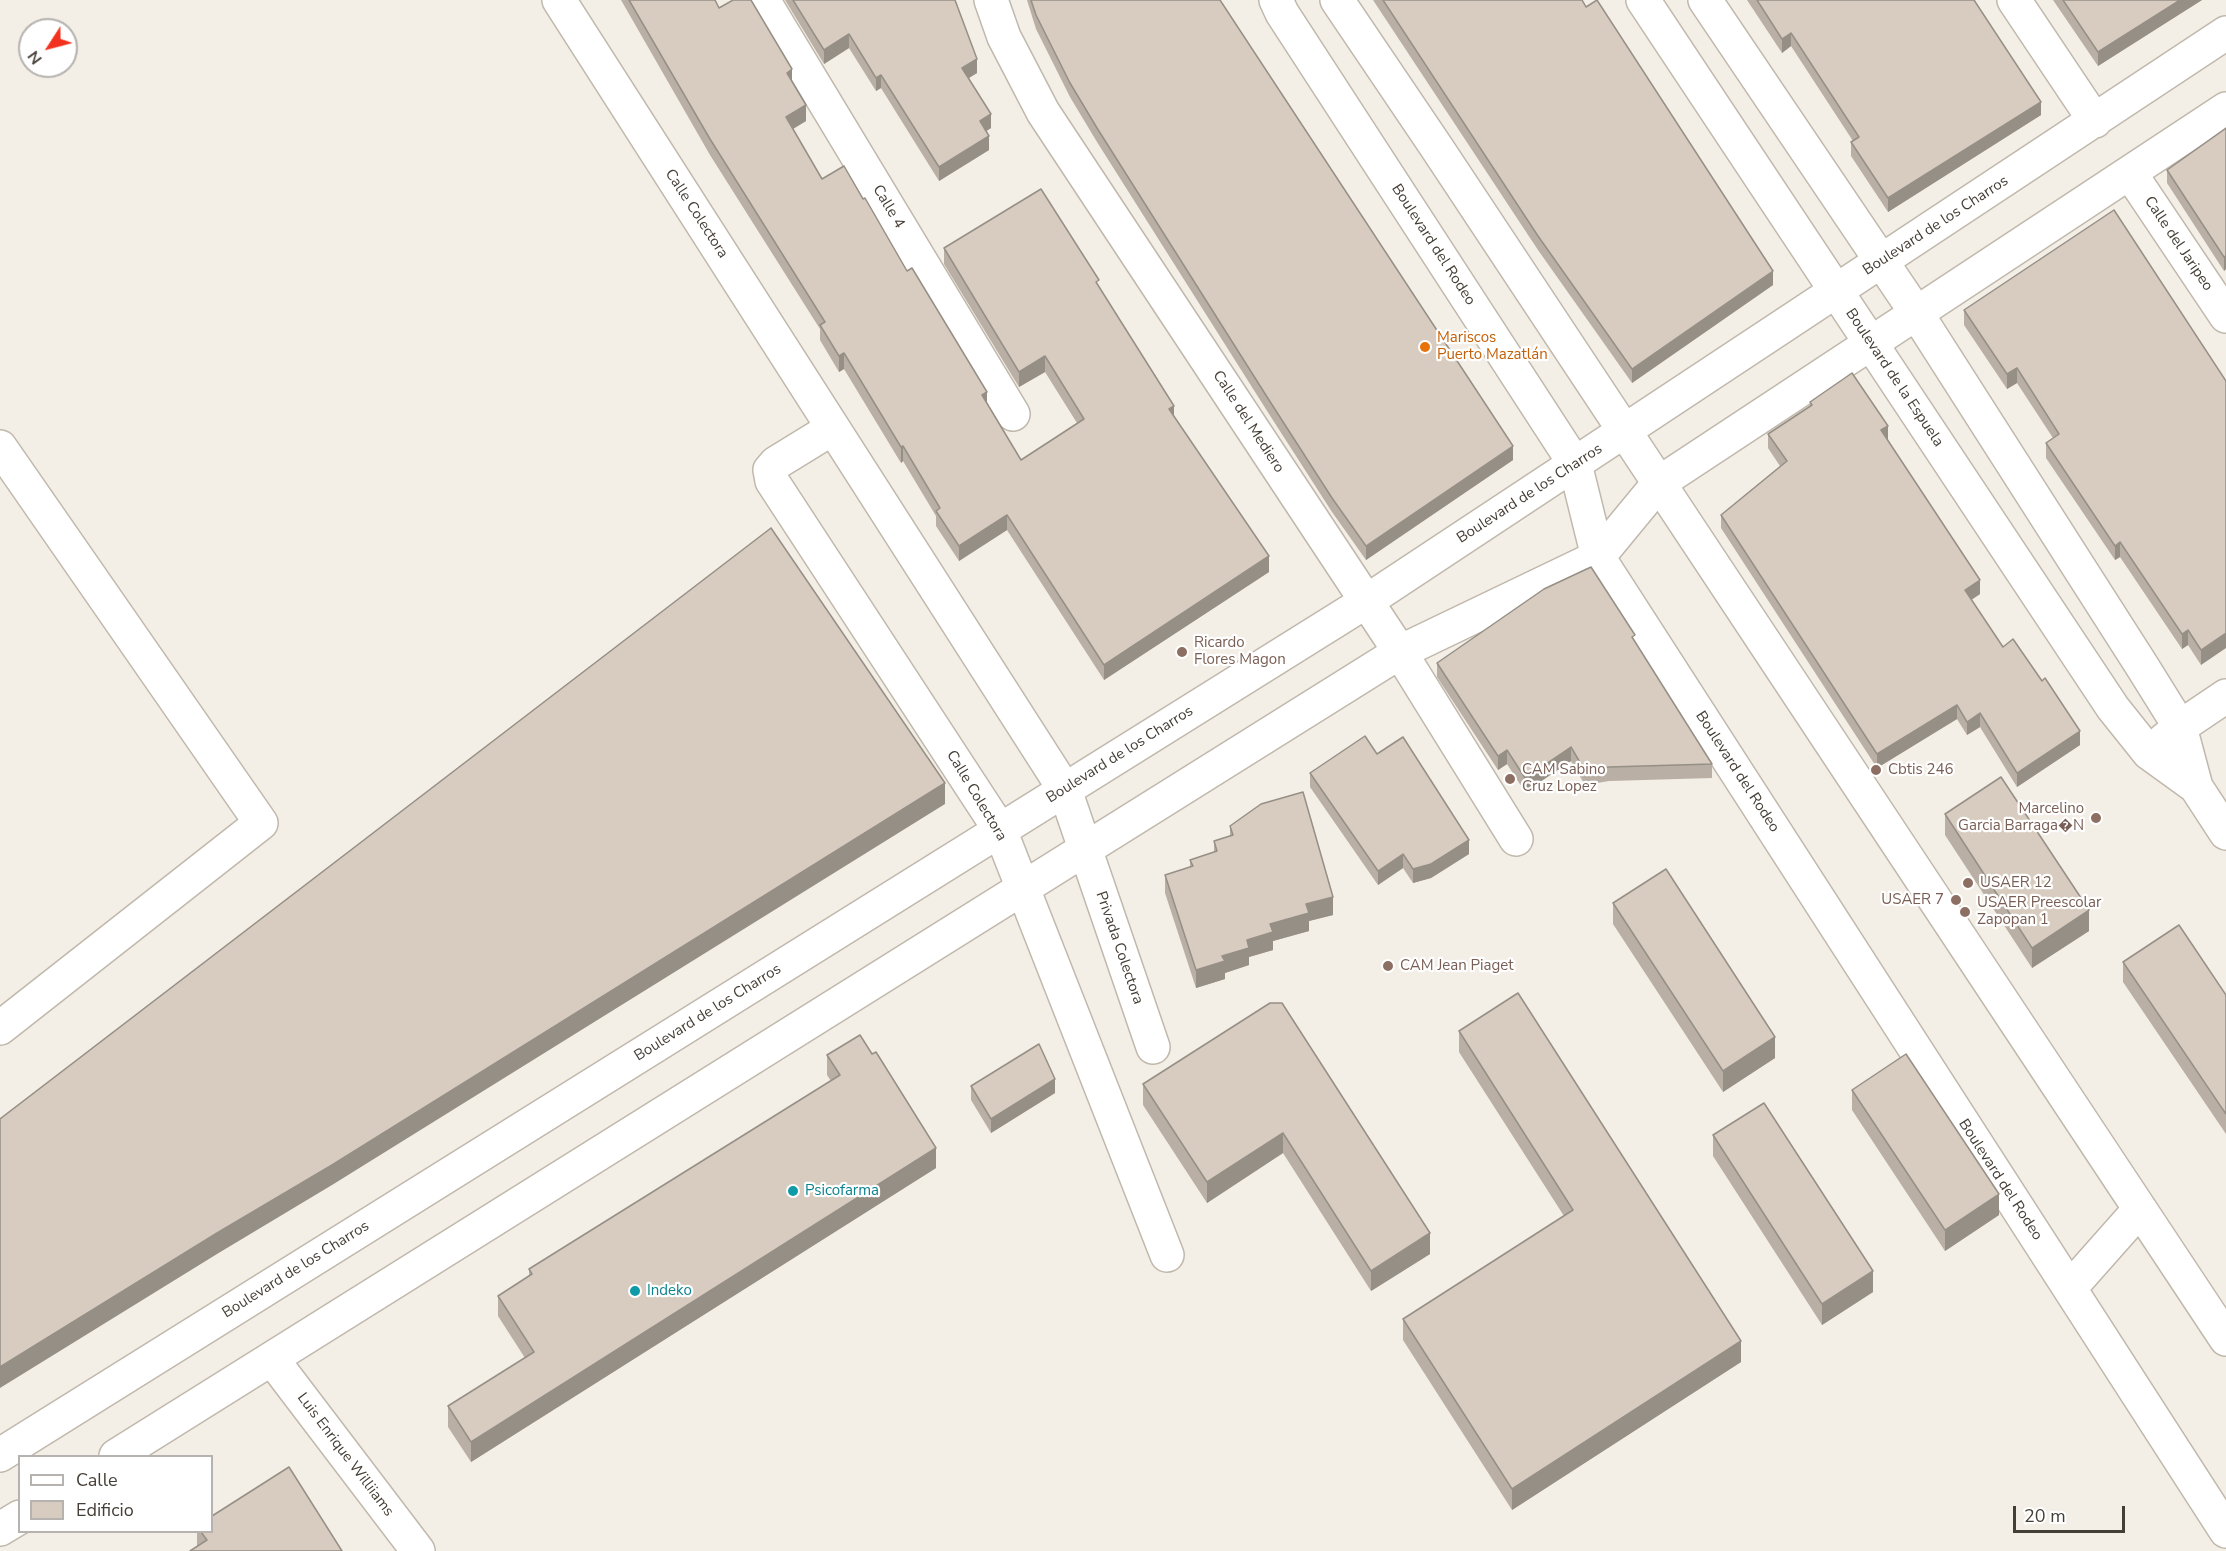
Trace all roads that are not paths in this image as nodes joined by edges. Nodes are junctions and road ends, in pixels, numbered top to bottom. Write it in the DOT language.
graph roads {
  1 [pos="559,0"];
  2 [pos="763,0"];
  3 [pos="992,0"];
  4 [pos="1276,0"];
  5 [pos="1337,0"];
  6 [pos="1642,0"];
  7 [pos="1705,0"];
  8 [pos="2014,0"];
  9 [pos="2226,33"];
  10 [pos="2226,109"];
  11 [pos="2095,121"];
  12 [pos="2130,173"];
  13 [pos="1881,262"];
  14 [pos="1836,291"];
  15 [pos="1917,314"];
  16 [pos="2226,316"];
  17 [pos="1872,344"];
  18 [pos="1013,414"];
  19 [pos="832,428"];
  20 [pos="1625,432"];
  21 [pos="0,447"];
  22 [pos="1575,464"];
  23 [pos="1659,483"];
  24 [pos="1598,557"];
  25 [pos="1366,601"];
  26 [pos="1400,652"];
  27 [pos="2226,696"];
  28 [pos="2180,727"];
  29 [pos="2149,753"];
  30 [pos="2196,787"];
  31 [pos="1065,790"];
  32 [pos="1000,830"];
  33 [pos="2226,833"];
  34 [pos="1516,839"];
  35 [pos="1085,850"];
  36 [pos="1023,889"];
  37 [pos="0,1028"];
  38 [pos="1153,1047"];
  39 [pos="2140,1209"];
  40 [pos="1167,1255"];
  41 [pos="2070,1288"];
  42 [pos="2226,1339"];
  43 [pos="272,1359"];
  44 [pos="0,1455"];
  45 [pos="118,1455"];
  46 [pos="18,1518"];
  47 [pos="0,1529"];
  48 [pos="2226,1531"];
  49 [pos="418,1551"];
  1 -- 19 [label="street, Calle Colectora"];
  2 -- 18 [label="street, Calle 4"];
  3 -- 25 [label="street, Calle del Mediero"];
  4 -- 22 [label="street, Boulevard del Rodeo"];
  5 -- 20 [label="street"];
  6 -- 14 [label="street, Boulevard de la Espuela"];
  7 -- 13 [label="street"];
  8 -- 11 [label="street"];
  9 -- 11 [label="street, Boulevard de los Charros"];
  10 -- 12 [label="street"];
  11 -- 13 [label="street, Boulevard de los Charros"];
  12 -- 15 [label="street"];
  12 -- 16 [label="street, Calle del Jaripeo"];
  13 -- 14 [label="street, Boulevard de los Charros"];
  13 -- 15 [label="street"];
  14 -- 17 [label="street, Boulevard de la Espuela"];
  14 -- 20 [label="street, Boulevard de los Charros"];
  15 -- 17 [label="street"];
  15 -- 28 [label="street"];
  17 -- 23 [label="street"];
  17 -- 29 [label="street, Boulevard de la Espuela"];
  19 -- 31 [label="street, Calle Colectora"];
  19 -- 32 [label="street, Calle Colectora"];
  20 -- 22 [label="street, Boulevard de los Charros"];
  20 -- 23 [label="street"];
  21 -- 37 [label="street"];
  22 -- 24 [label="street, Boulevard del Rodeo"];
  22 -- 25 [label="street, Boulevard de los Charros"];
  23 -- 24 [label="street"];
  23 -- 39 [label="street"];
  24 -- 26 [label="street"];
  24 -- 41 [label="street, Boulevard del Rodeo"];
  25 -- 26 [label="street, Calle del Mediero"];
  25 -- 31 [label="street, Boulevard de los Charros"];
  26 -- 34 [label="street, Calle del Mediero"];
  26 -- 35 [label="street"];
  27 -- 28 [label="street"];
  28 -- 29 [label="street"];
  28 -- 30 [label="street"];
  29 -- 30 [label="street, Boulevard de la Espuela"];
  30 -- 33 [label="street"];
  31 -- 32 [label="street, Boulevard de los Charros"];
  31 -- 35 [label="street, Calle Colectora"];
  32 -- 36 [label="street, Calle Colectora"];
  32 -- 44 [label="street, Boulevard de los Charros"];
  35 -- 36 [label="street"];
  35 -- 38 [label="street, Privada Colectora"];
  36 -- 40 [label="street, Calle Colectora"];
  36 -- 43 [label="street"];
  39 -- 41 [label="street"];
  39 -- 42 [label="street"];
  41 -- 48 [label="street, Boulevard del Rodeo"];
  43 -- 45 [label="street"];
  43 -- 49 [label="street, Luis Enrique Williiams"];
  46 -- 47 [label="street"];
}
